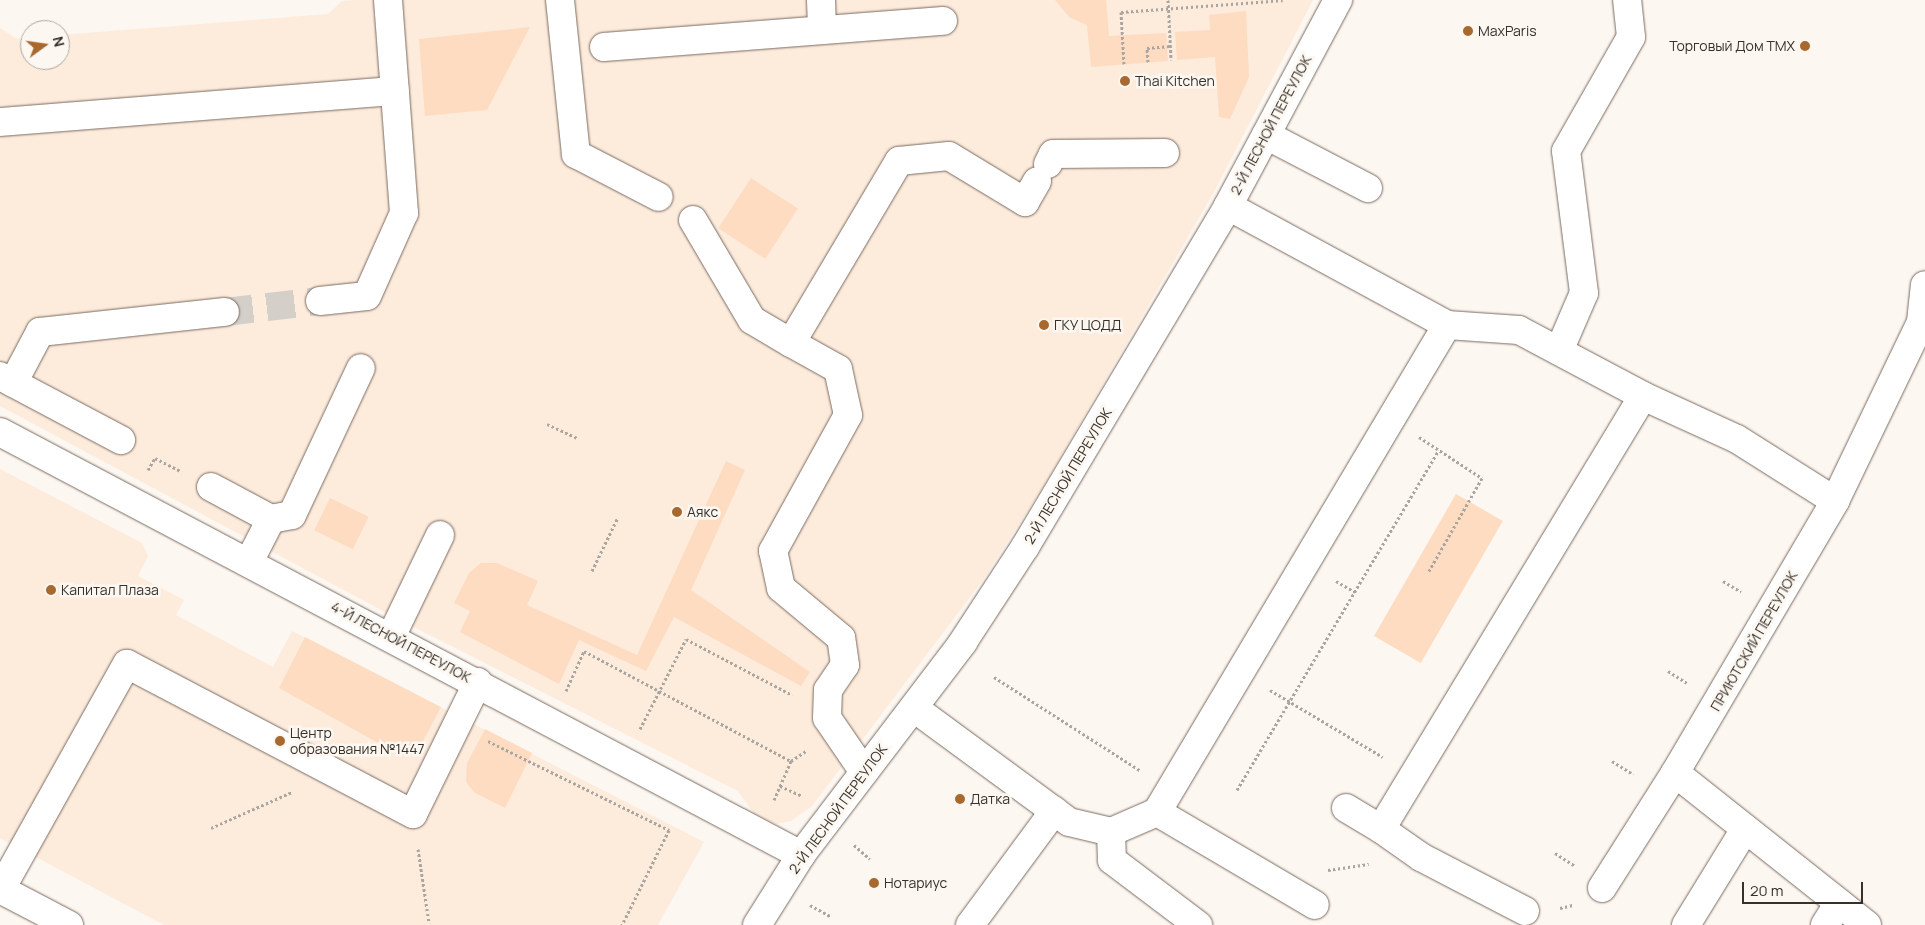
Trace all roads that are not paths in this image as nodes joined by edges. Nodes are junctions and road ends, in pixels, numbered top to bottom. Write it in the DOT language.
graph roads {
  1 [pos="388,0"];
  2 [pos="560,0"];
  3 [pos="821,0"];
  4 [pos="1338,0"];
  5 [pos="1627,0"];
  6 [pos="943,21"];
  7 [pos="822,30"];
  8 [pos="604,47"];
  9 [pos="395,91"];
  10 [pos="0,122"];
  11 [pos="1266,135"];
  12 [pos="1165,153"];
  13 [pos="1368,188"];
  14 [pos="658,197"];
  15 [pos="1228,206"];
  16 [pos="693,220"];
  17 [pos="1925,285"];
  18 [pos="320,301"];
  19 [pos="225,312"];
  20 [pos="1447,325"];
  21 [pos="791,343"];
  22 [pos="1559,351"];
  23 [pos="361,368"];
  24 [pos="7,379"];
  25 [pos="1643,396"];
  26 [pos="0,432"];
  27 [pos="121,440"];
  28 [pos="211,487"];
  29 [pos="1835,501"];
  30 [pos="271,519"];
  31 [pos="440,535"];
  32 [pos="249,562"];
  33 [pos="390,637"];
  34 [pos="478,682"];
  35 [pos="914,708"];
  36 [pos="864,772"];
  37 [pos="1675,773"];
  38 [pos="1164,801"];
  39 [pos="1346,808"];
  40 [pos="1054,811"];
  41 [pos="1381,829"];
  42 [pos="1745,829"];
  43 [pos="1111,832"];
  44 [pos="801,855"];
  45 [pos="1602,888"];
  46 [pos="0,889"];
  47 [pos="1315,905"];
  48 [pos="1525,911"];
  49 [pos="1832,914"];
  50 [pos="69,925"];
  51 [pos="757,925"];
  52 [pos="970,925"];
  53 [pos="1198,925"];
  54 [pos="1686,925"];
  55 [pos="1867,925"];
  1 -- 9 [label="street"];
  2 -- 14 [label="street"];
  3 -- 7 [label="street"];
  4 -- 11 [label="street, 2-Й ЛЕСНОЙ ПЕРЕУЛОК"];
  5 -- 22 [label="street"];
  6 -- 7 [label="street"];
  7 -- 8 [label="street"];
  9 -- 10 [label="street"];
  9 -- 18 [label="street"];
  11 -- 13 [label="street"];
  11 -- 15 [label="street, 2-Й ЛЕСНОЙ ПЕРЕУЛОК"];
  12 -- 21 [label="street"];
  15 -- 20 [label="street"];
  15 -- 35 [label="street, 2-Й ЛЕСНОЙ ПЕРЕУЛОК"];
  16 -- 21 [label="street"];
  17 -- 29 [label="street, ПРИЮТСКИЙ ПЕРЕУЛОК"];
  19 -- 24 [label="street"];
  20 -- 22 [label="street"];
  20 -- 38 [label="street"];
  21 -- 36 [label="street"];
  22 -- 25 [label="street"];
  23 -- 30 [label="street"];
  24 -- 27 [label="street"];
  25 -- 29 [label="street"];
  25 -- 41 [label="street"];
  26 -- 32 [label="street, 4-Й ЛЕСНОЙ ПЕРЕУЛОК"];
  28 -- 30 [label="street"];
  29 -- 37 [label="street, ПРИЮТСКИЙ ПЕРЕУЛОК"];
  30 -- 32 [label="street"];
  31 -- 33 [label="street"];
  32 -- 33 [label="street, 4-Й ЛЕСНОЙ ПЕРЕУЛОК"];
  33 -- 34 [label="street, 4-Й ЛЕСНОЙ ПЕРЕУЛОК"];
  34 -- 44 [label="street, 4-Й ЛЕСНОЙ ПЕРЕУЛОК"];
  34 -- 46 [label="street"];
  35 -- 36 [label="street, 2-Й ЛЕСНОЙ ПЕРЕУЛОК"];
  35 -- 40 [label="street"];
  36 -- 44 [label="street, 2-Й ЛЕСНОЙ ПЕРЕУЛОК"];
  37 -- 42 [label="street"];
  37 -- 45 [label="street, ПРИЮТСКИЙ ПЕРЕУЛОК"];
  38 -- 43 [label="street"];
  38 -- 47 [label="street"];
  39 -- 41 [label="street"];
  40 -- 43 [label="street"];
  40 -- 52 [label="street"];
  41 -- 48 [label="street"];
  42 -- 49 [label="street"];
  42 -- 54 [label="street"];
  43 -- 53 [label="street"];
  44 -- 51 [label="street, 2-Й ЛЕСНОЙ ПЕРЕУЛОК"];
  46 -- 50 [label="street"];
  49 -- 55 [label="street"];
}
